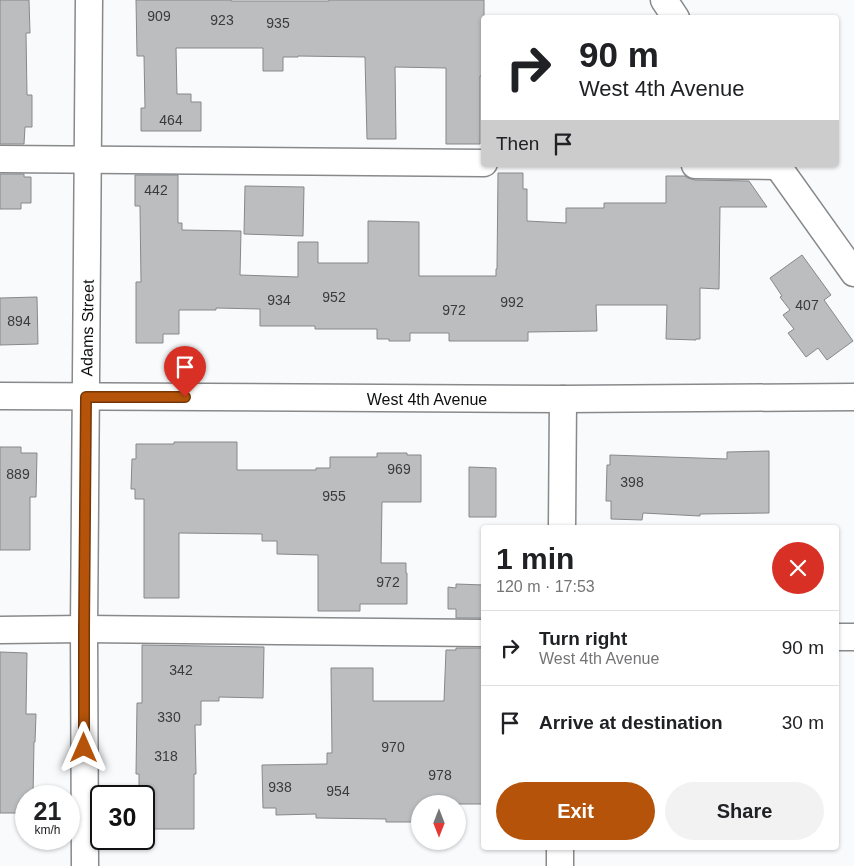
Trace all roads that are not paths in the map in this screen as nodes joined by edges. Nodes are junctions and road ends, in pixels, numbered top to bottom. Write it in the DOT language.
graph roads {
  1 [pos="90,0"];
  2 [pos="664,0"];
  3 [pos="674,15"];
  4 [pos="0,159"];
  5 [pos="89,159"];
  6 [pos="481,163"];
  7 [pos="778,167"];
  8 [pos="854,273"];
  9 [pos="0,396"];
  10 [pos="86,397"];
  11 [pos="854,397"];
  12 [pos="563,399"];
  13 [pos="562,525"];
  14 [pos="84,629"];
  15 [pos="0,630"];
  16 [pos="481,633"];
  17 [pos="839,637"];
  18 [pos="854,637"];
  19 [pos="560,850"];
  20 [pos="84,866"];
  21 [pos="560,866"];
  1 -- 5 [label="street, Adams Street"];
  2 -- 3 [label="street"];
  4 -- 5 [label="street"];
  5 -- 6 [label="street"];
  5 -- 10 [label="street, Adams Street"];
  7 -- 8 [label="street"];
  9 -- 10 [label="street, West 4th Avenue"];
  10 -- 12 [label="street, West 4th Avenue"];
  10 -- 14 [label="street, Adams Street"];
  11 -- 12 [label="street, West 4th Avenue"];
  12 -- 13 [label="street"];
  14 -- 15 [label="street"];
  14 -- 16 [label="street"];
  14 -- 20 [label="street, Adams Street"];
  17 -- 18 [label="street"];
  19 -- 21 [label="street"];
}
